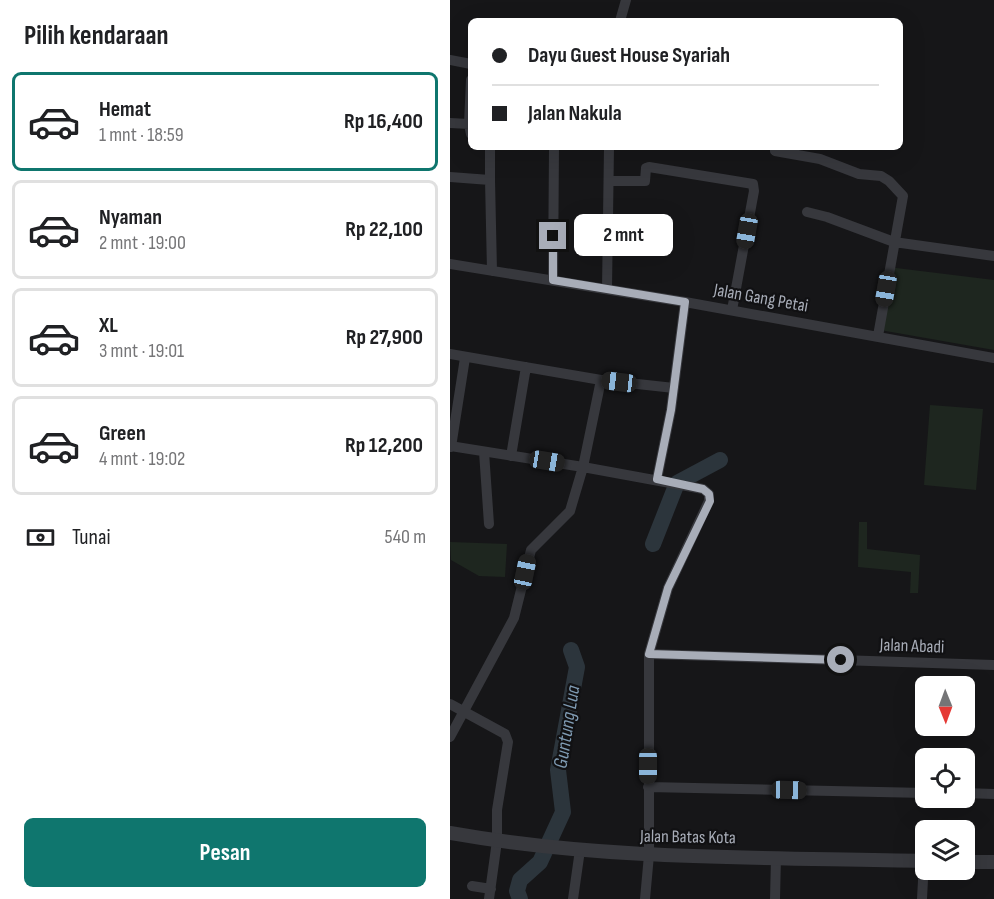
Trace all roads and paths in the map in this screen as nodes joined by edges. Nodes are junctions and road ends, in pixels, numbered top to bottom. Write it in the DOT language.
graph roads {
  1 [pos="626,0"];
  2 [pos="621,18"];
  3 [pos="450,60"];
  4 [pos="468,63"];
  5 [pos="450,123"];
  6 [pos="468,128"];
  7 [pos="490,150"];
  8 [pos="554,150"];
  9 [pos="609,150"];
  10 [pos="775,151"];
  11 [pos="450,177"];
  12 [pos="490,180"];
  13 [pos="610,181"];
  14 [pos="807,212"];
  15 [pos="894,242"];
  16 [pos="994,256"];
  17 [pos="450,264"];
  18 [pos="492,271"];
  19 [pos="553,280"];
  20 [pos="607,289"];
  21 [pos="685,302"];
  22 [pos="732,310"];
  23 [pos="878,336"];
  24 [pos="450,354"];
  25 [pos="465,358"];
  26 [pos="994,358"];
  27 [pos="526,367"];
  28 [pos="601,380"];
  29 [pos="674,388"];
  30 [pos="451,447"];
  31 [pos="484,452"];
  32 [pos="512,456"];
  33 [pos="583,467"];
  34 [pos="657,479"];
  35 [pos="489,524"];
  36 [pos="649,654"];
  37 [pos="994,665"];
  38 [pos="450,704"];
  39 [pos="464,712"];
  40 [pos="450,737"];
  41 [pos="648,787"];
  42 [pos="915,793"];
  43 [pos="975,794"];
  44 [pos="994,794"];
  45 [pos="450,833"];
  46 [pos="497,840"];
  47 [pos="580,850"];
  48 [pos="649,855"];
  49 [pos="776,857"];
  50 [pos="915,861"];
  51 [pos="975,862"];
  52 [pos="994,862"];
  53 [pos="924,880"];
  54 [pos="472,886"];
  55 [pos="490,894"];
  56 [pos="573,899"];
  57 [pos="645,899"];
  58 [pos="775,899"];
  59 [pos="922,899"];
  1 -- 2 [label="street"];
  3 -- 4 [label="street"];
  5 -- 6 [label="street"];
  7 -- 12 [label="street"];
  8 -- 19 [label="street"];
  9 -- 13 [label="street"];
  10 -- 15 [label="street"];
  11 -- 12 [label="street"];
  12 -- 18 [label="street"];
  13 -- 20 [label="street"];
  13 -- 22 [label="street"];
  14 -- 15 [label="street"];
  15 -- 16 [label="street"];
  15 -- 23 [label="street"];
  17 -- 18 [label="street, Jalan Gang Petai"];
  18 -- 19 [label="street, Jalan Gang Petai"];
  19 -- 20 [label="street, Jalan Gang Petai"];
  20 -- 21 [label="street, Jalan Gang Petai"];
  21 -- 22 [label="street, Jalan Gang Petai"];
  21 -- 29 [label="street"];
  22 -- 23 [label="street, Jalan Gang Petai"];
  23 -- 26 [label="street, Jalan Gang Petai"];
  24 -- 25 [label="street"];
  25 -- 27 [label="street"];
  25 -- 30 [label="street"];
  27 -- 28 [label="street"];
  27 -- 32 [label="street"];
  28 -- 29 [label="street"];
  28 -- 33 [label="street"];
  29 -- 34 [label="street"];
  30 -- 31 [label="street"];
  31 -- 32 [label="street"];
  31 -- 35 [label="street"];
  32 -- 33 [label="street"];
  33 -- 34 [label="street"];
  33 -- 39 [label="street"];
  34 -- 36 [label="street"];
  36 -- 37 [label="street, Jalan Abadi"];
  36 -- 41 [label="street"];
  38 -- 39 [label="street"];
  39 -- 40 [label="street"];
  39 -- 46 [label="street"];
  41 -- 42 [label="street"];
  41 -- 48 [label="street"];
  43 -- 44 [label="street"];
  45 -- 46 [label="street, Jalan Batas Kota"];
  46 -- 47 [label="street, Jalan Batas Kota"];
  46 -- 55 [label="street"];
  47 -- 48 [label="street, Jalan Batas Kota"];
  47 -- 56 [label="street"];
  48 -- 49 [label="street, Jalan Batas Kota"];
  48 -- 57 [label="street"];
  49 -- 50 [label="street, Jalan Batas Kota"];
  49 -- 58 [label="street"];
  51 -- 52 [label="street"];
  53 -- 59 [label="street"];
  54 -- 55 [label="street"];
}
